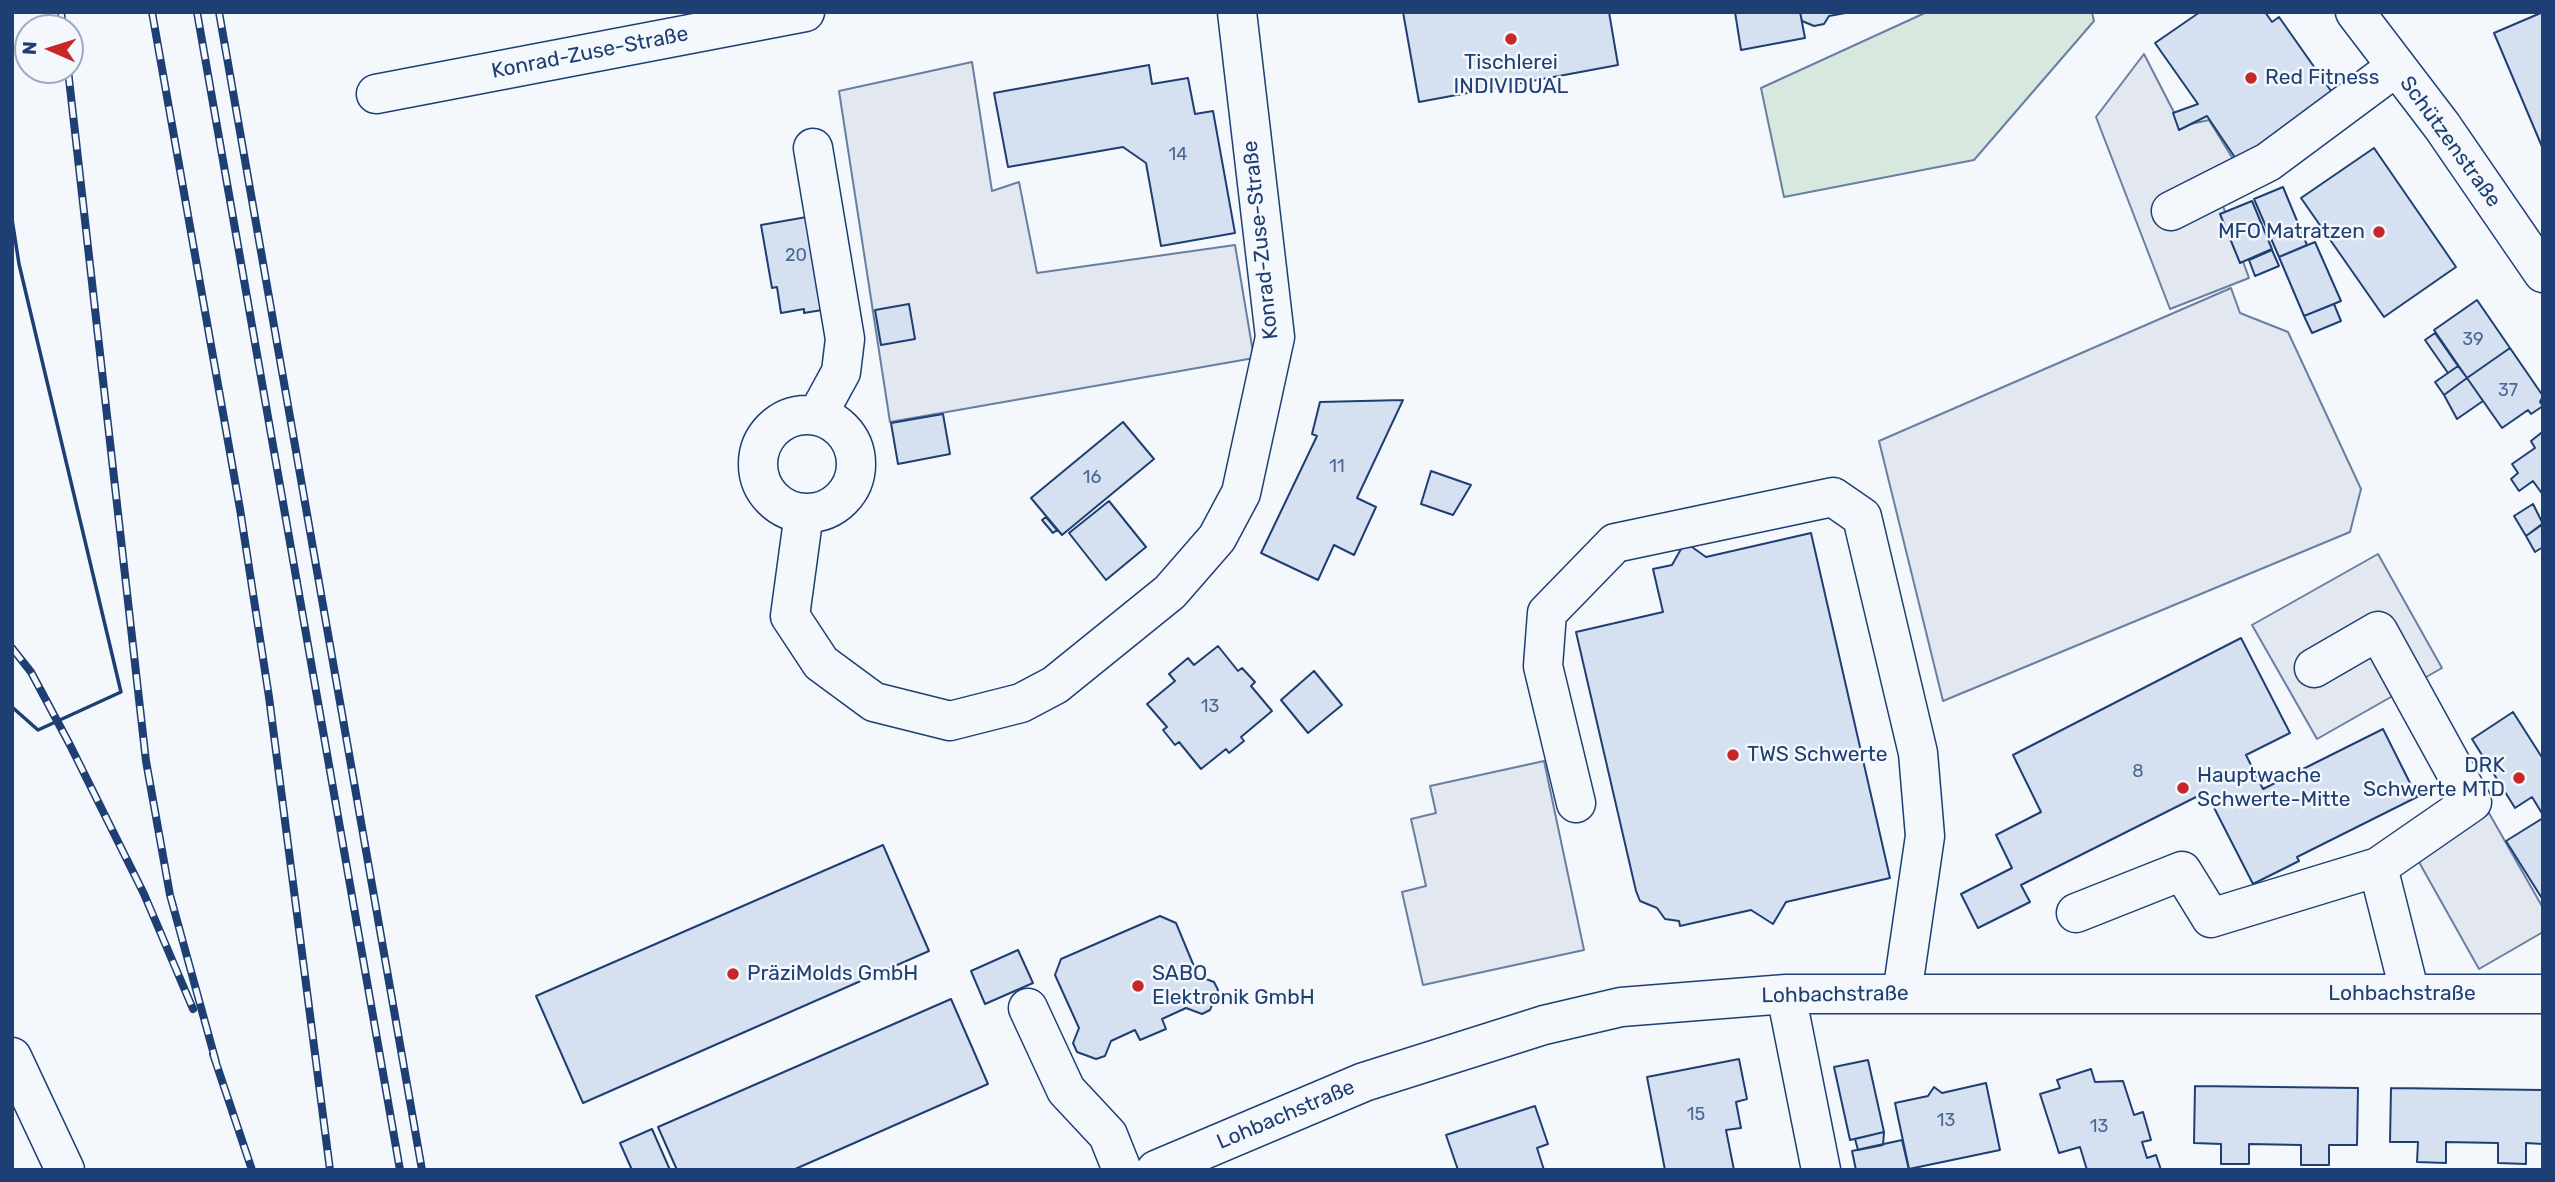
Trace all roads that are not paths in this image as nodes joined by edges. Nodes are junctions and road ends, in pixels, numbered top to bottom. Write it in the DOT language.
graph roads {
  1 [pos="805,12"];
  2 [pos="1237,12"];
  3 [pos="2355,12"];
  4 [pos="2396,67"];
  5 [pos="376,94"];
  6 [pos="813,148"];
  7 [pos="2171,211"];
  8 [pos="2543,273"];
  9 [pos="817,416"];
  10 [pos="804,513"];
  11 [pos="2314,668"];
  12 [pos="1576,803"];
  13 [pos="2378,867"];
  14 [pos="2076,913"];
  15 [pos="1786,994"];
  16 [pos="1902,994"];
  17 [pos="2410,994"];
  18 [pos="2543,994"];
  19 [pos="1028,1008"];
  20 [pos="12,1057"];
  21 [pos="65,1170"];
  22 [pos="1122,1170"];
  23 [pos="1156,1170"];
  24 [pos="1821,1170"];
  1 -- 5 [label="street, Konrad-Zuse-Straße"];
  2 -- 10 [label="street, Konrad-Zuse-Straße"];
  3 -- 4 [label="street, Schützenstraße"];
  4 -- 7 [label="street"];
  4 -- 8 [label="street, Schützenstraße"];
  6 -- 9 [label="street"];
  9 -- 10 [label="street"];
  9 -- 10 [label="street"];
  11 -- 13 [label="street"];
  12 -- 16 [label="street"];
  13 -- 14 [label="street"];
  13 -- 17 [label="street"];
  15 -- 16 [label="street, Lohbachstraße"];
  15 -- 23 [label="street, Lohbachstraße"];
  15 -- 24 [label="street"];
  16 -- 17 [label="street, Lohbachstraße"];
  17 -- 18 [label="street, Lohbachstraße"];
  19 -- 22 [label="street"];
  20 -- 21 [label="street"];
}
